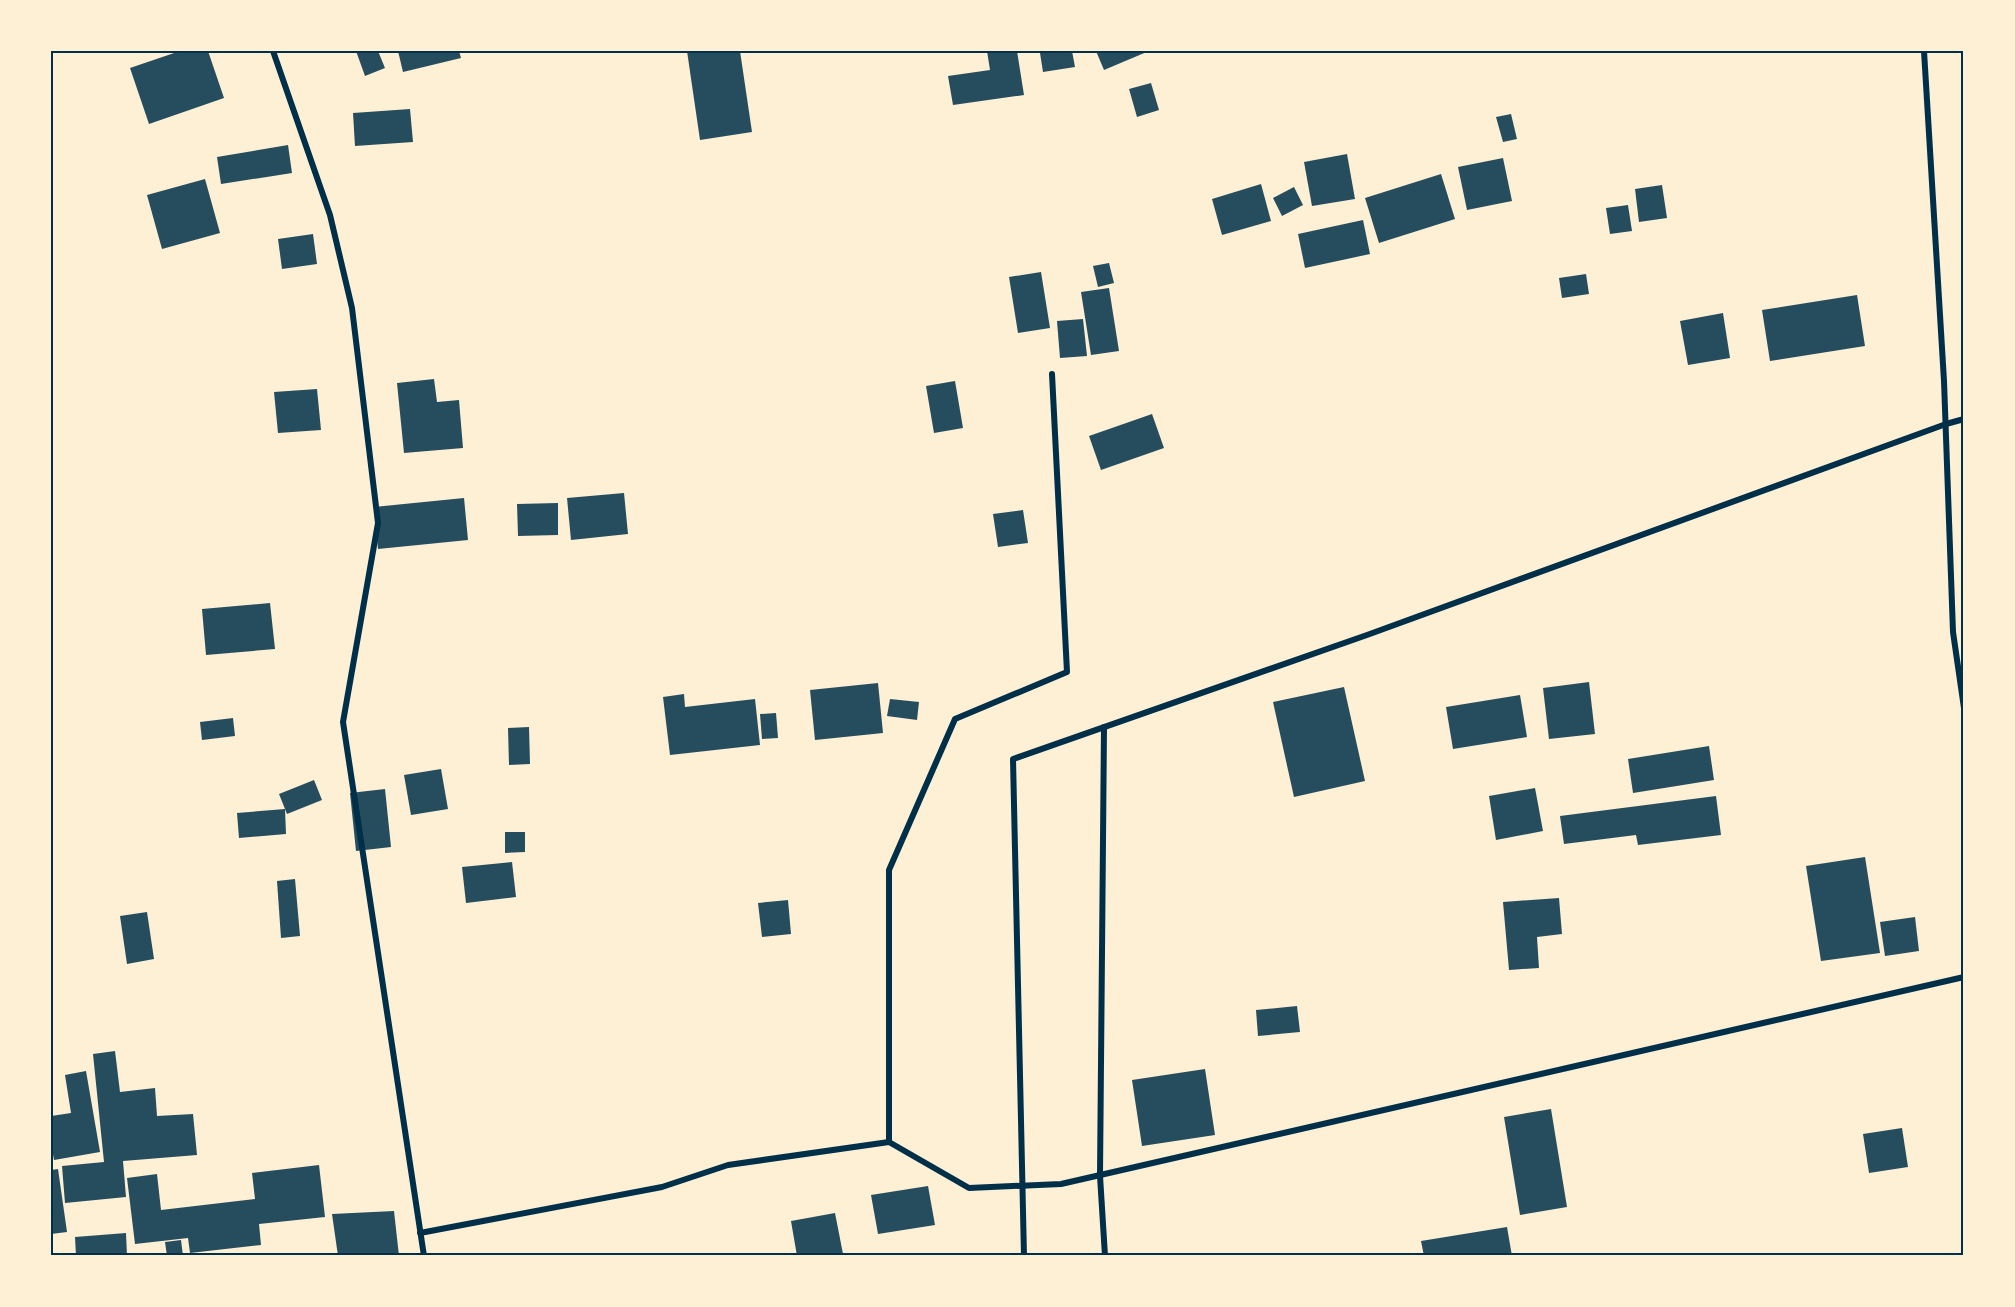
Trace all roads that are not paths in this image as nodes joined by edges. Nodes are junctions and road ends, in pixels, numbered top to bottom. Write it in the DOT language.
graph roads {
  1 [pos="273,51"];
  2 [pos="1924,51"];
  3 [pos="1052,374"];
  4 [pos="1964,419"];
  5 [pos="1946,424"];
  6 [pos="1964,708"];
  7 [pos="1104,727"];
  8 [pos="1964,977"];
  9 [pos="889,1142"];
  10 [pos="1100,1176"];
  11 [pos="1022,1186"];
  12 [pos="420,1233"];
  13 [pos="424,1256"];
  14 [pos="1024,1256"];
  15 [pos="1105,1256"];
  1 -- 12 [label="street"];
  2 -- 5 [label="street"];
  3 -- 9 [label="street"];
  4 -- 5 [label="street"];
  5 -- 6 [label="street"];
  5 -- 7 [label="street"];
  7 -- 10 [label="street"];
  7 -- 11 [label="street"];
  8 -- 10 [label="street"];
  9 -- 11 [label="street"];
  9 -- 12 [label="street"];
  10 -- 11 [label="street"];
  10 -- 15 [label="street"];
  11 -- 14 [label="street"];
  12 -- 13 [label="street"];
}
